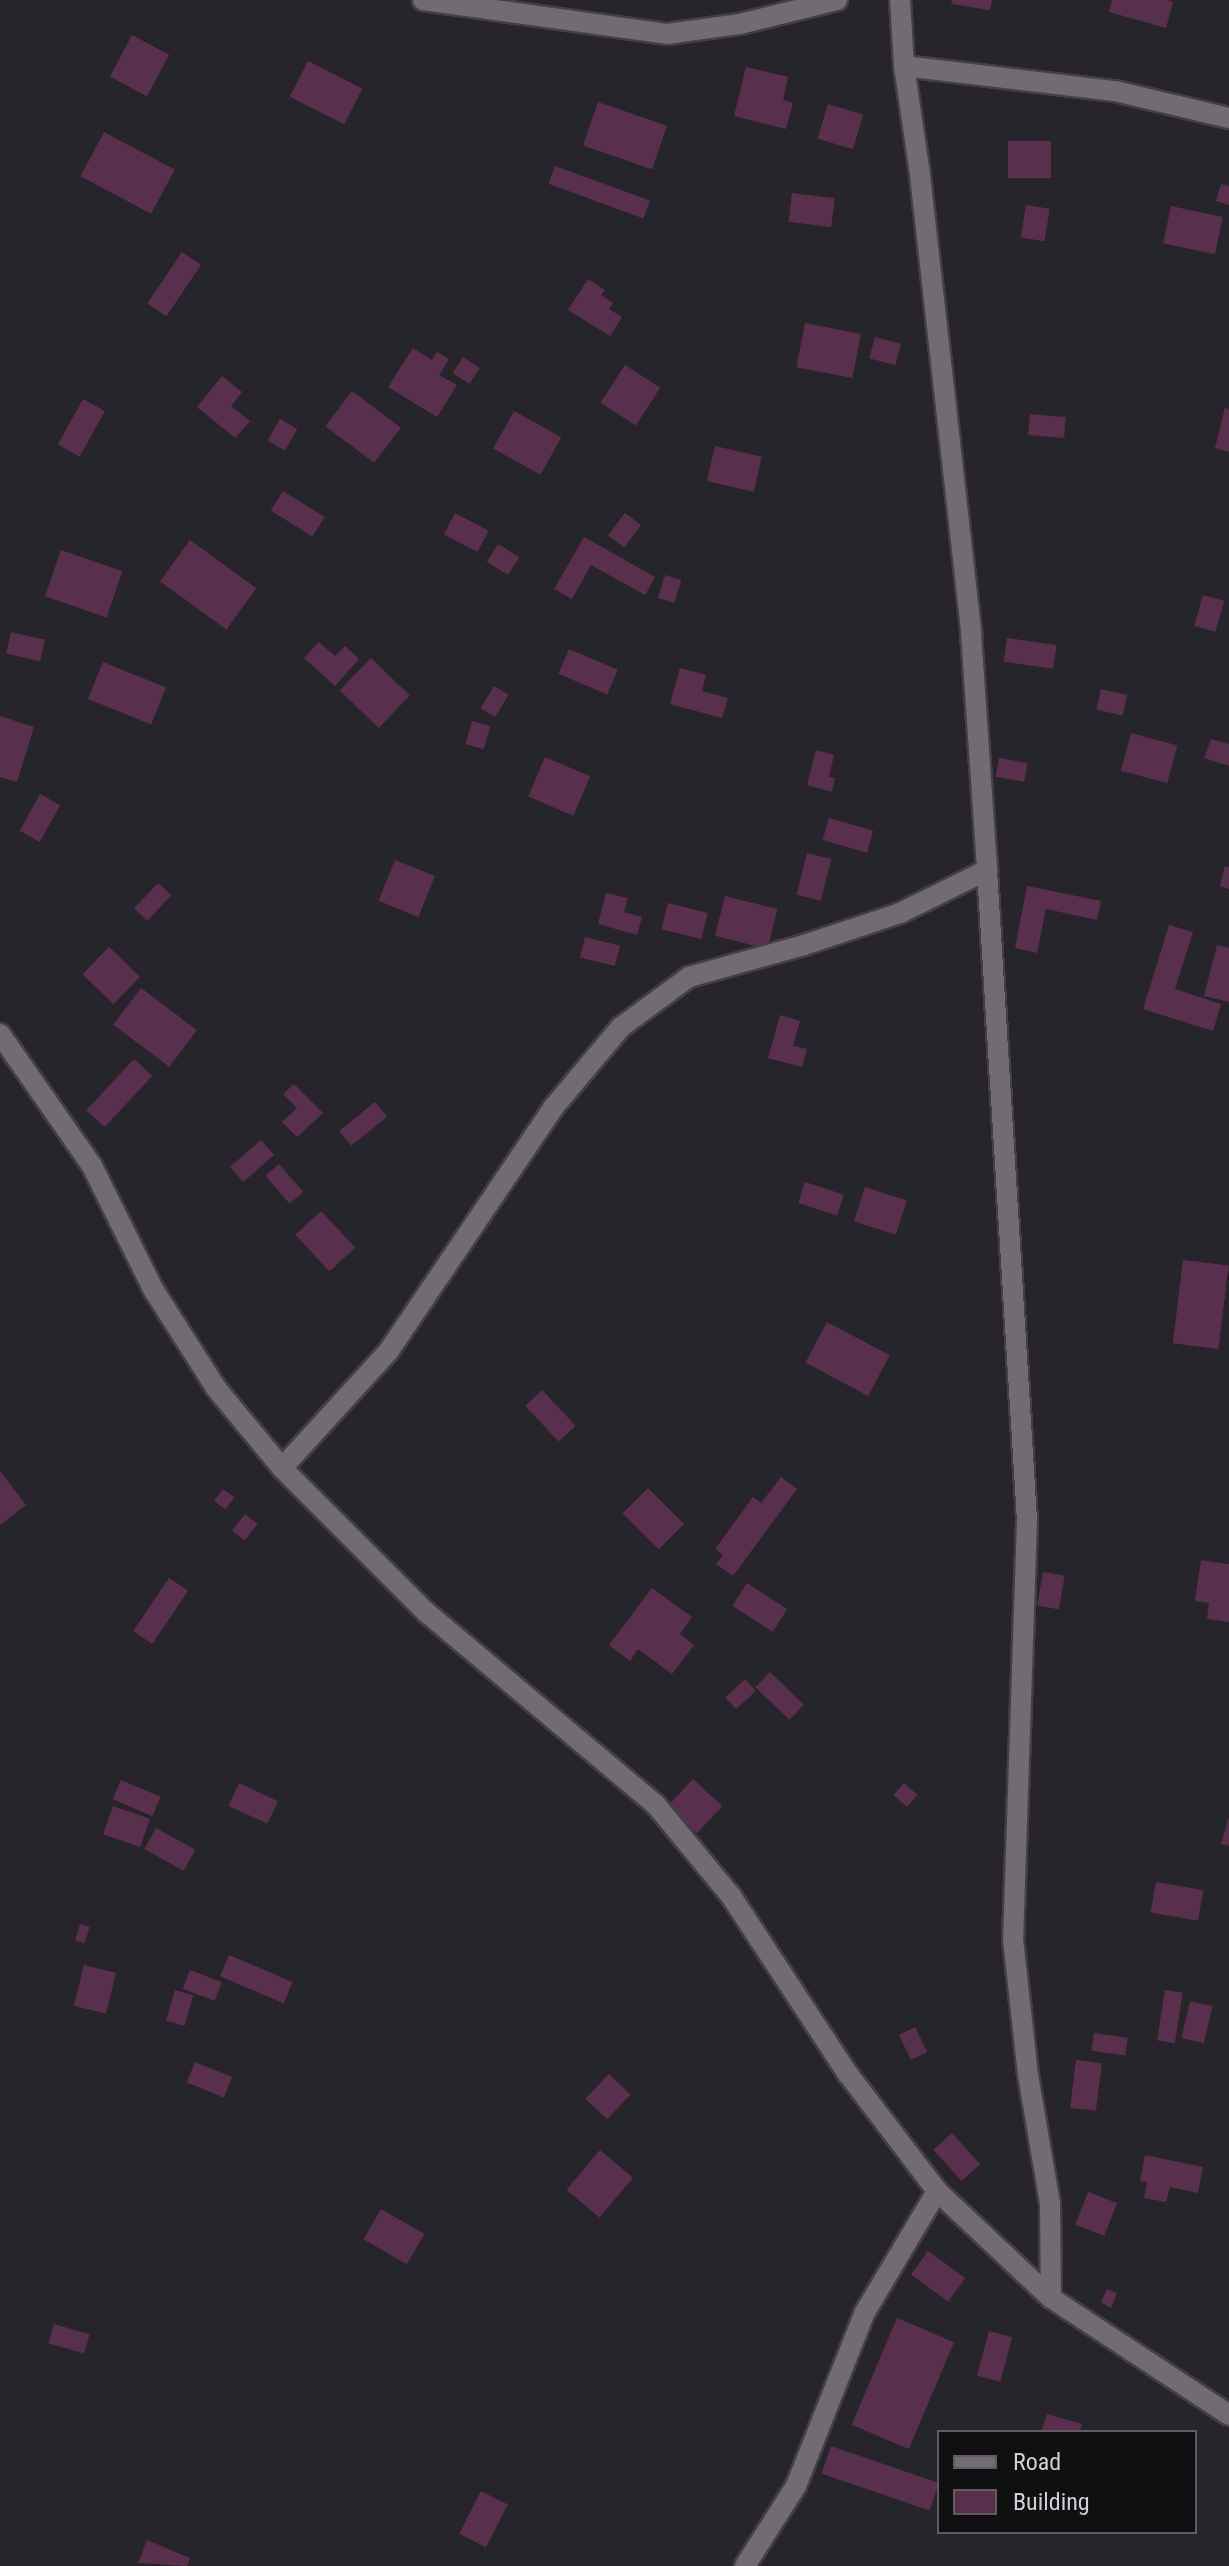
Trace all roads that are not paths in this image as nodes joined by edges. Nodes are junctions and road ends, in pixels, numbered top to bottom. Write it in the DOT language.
graph roads {
  1 [pos="423,0"];
  2 [pos="837,0"];
  3 [pos="900,0"];
  4 [pos="904,66"];
  5 [pos="1229,118"];
  6 [pos="987,870"];
  7 [pos="0,1034"];
  8 [pos="282,1468"];
  9 [pos="937,2191"];
  10 [pos="1051,2298"];
  11 [pos="1229,2415"];
  12 [pos="745,2566"];
  1 -- 2 [label="street"];
  3 -- 4 [label="street"];
  4 -- 5 [label="street"];
  4 -- 6 [label="street"];
  6 -- 8 [label="street"];
  6 -- 10 [label="street"];
  7 -- 8 [label="street"];
  8 -- 9 [label="street"];
  9 -- 10 [label="street"];
  9 -- 12 [label="street"];
  10 -- 11 [label="street"];
}
